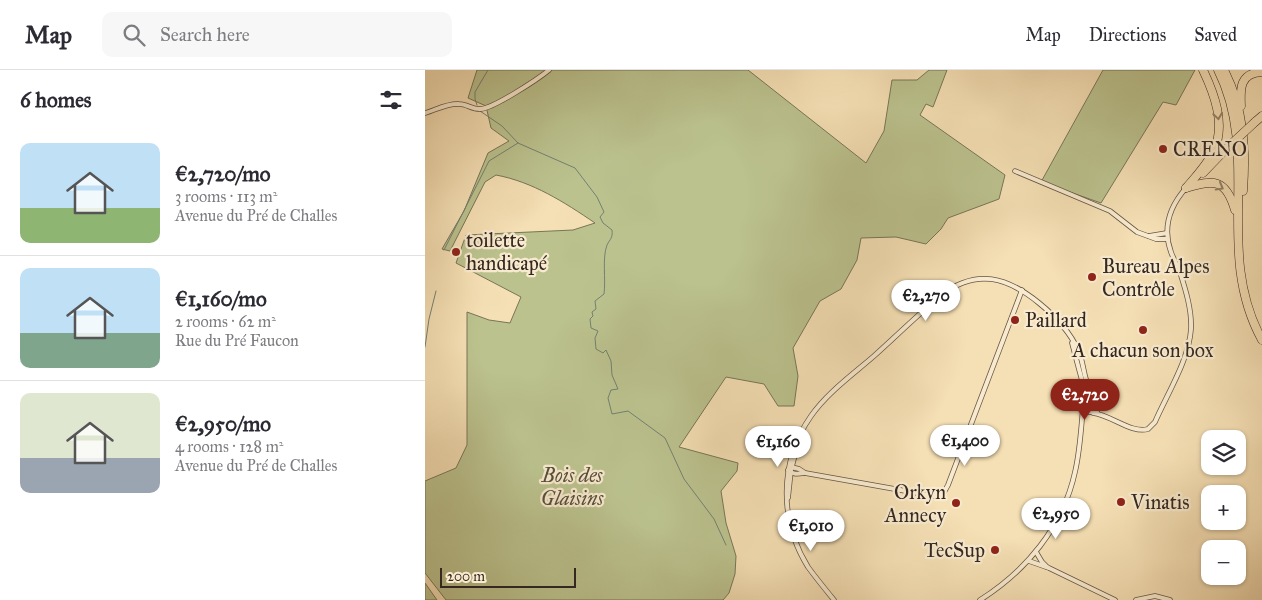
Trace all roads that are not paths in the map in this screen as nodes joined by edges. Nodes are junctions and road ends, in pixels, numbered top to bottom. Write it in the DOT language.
graph roads {
  1 [pos="549,70"];
  2 [pos="1203,70"];
  3 [pos="1218,70"];
  4 [pos="1224,70"];
  5 [pos="1262,72"];
  6 [pos="425,113"];
  7 [pos="1262,116"];
  8 [pos="1243,133"];
  9 [pos="1227,148"];
  10 [pos="1213,152"];
  11 [pos="1015,170"];
  12 [pos="1186,188"];
  13 [pos="1237,216"];
  14 [pos="1167,236"];
  15 [pos="1239,248"];
  16 [pos="1022,290"];
  17 [pos="1071,338"];
  18 [pos="1262,340"];
  19 [pos="1094,396"];
  20 [pos="1084,400"];
  21 [pos="1100,406"];
  22 [pos="1083,408"];
  23 [pos="1092,413"];
  24 [pos="1109,417"];
  25 [pos="1081,422"];
  26 [pos="790,470"];
  27 [pos="1036,552"];
  28 [pos="1029,561"];
  29 [pos="1049,568"];
  30 [pos="989,594"];
  31 [pos="834,600"];
  32 [pos="980,600"];
  33 [pos="989,600"];
  34 [pos="1115,600"];
  35 [pos="1136,600"];
  36 [pos="1170,600"];
  1 -- 6 [label="street"];
  2 -- 10 [label="highway, one-way"];
  3 -- 13 [label="highway"];
  4 -- 8 [label="highway"];
  5 -- 8 [label="highway"];
  7 -- 9 [label="highway, bridge"];
  8 -- 15 [label="highway"];
  9 -- 10 [label="highway"];
  9 -- 12 [label="highway"];
  10 -- 12 [label="highway"];
  11 -- 14 [label="street"];
  12 -- 13 [label="highway, one-way"];
  12 -- 14 [label="street"];
  13 -- 15 [label="highway"];
  14 -- 24 [label="street"];
  15 -- 18 [label="highway"];
  16 -- 17 [label="street"];
  16 -- 26 [label="street"];
  16 -- 26 [label="street"];
  17 -- 19 [label="street"];
  17 -- 20 [label="street"];
  19 -- 20 [label="street"];
  19 -- 21 [label="street"];
  20 -- 22 [label="street"];
  21 -- 23 [label="street"];
  21 -- 24 [label="street"];
  22 -- 23 [label="street"];
  22 -- 25 [label="street"];
  23 -- 24 [label="street"];
  23 -- 25 [label="street"];
  25 -- 27 [label="street"];
  26 -- 31 [label="street"];
  27 -- 28 [label="street"];
  27 -- 29 [label="street"];
  28 -- 29 [label="street"];
  28 -- 30 [label="street"];
  29 -- 34 [label="street"];
  30 -- 32 [label="street"];
  30 -- 33 [label="street"];
  35 -- 36 [label="street"];
}
